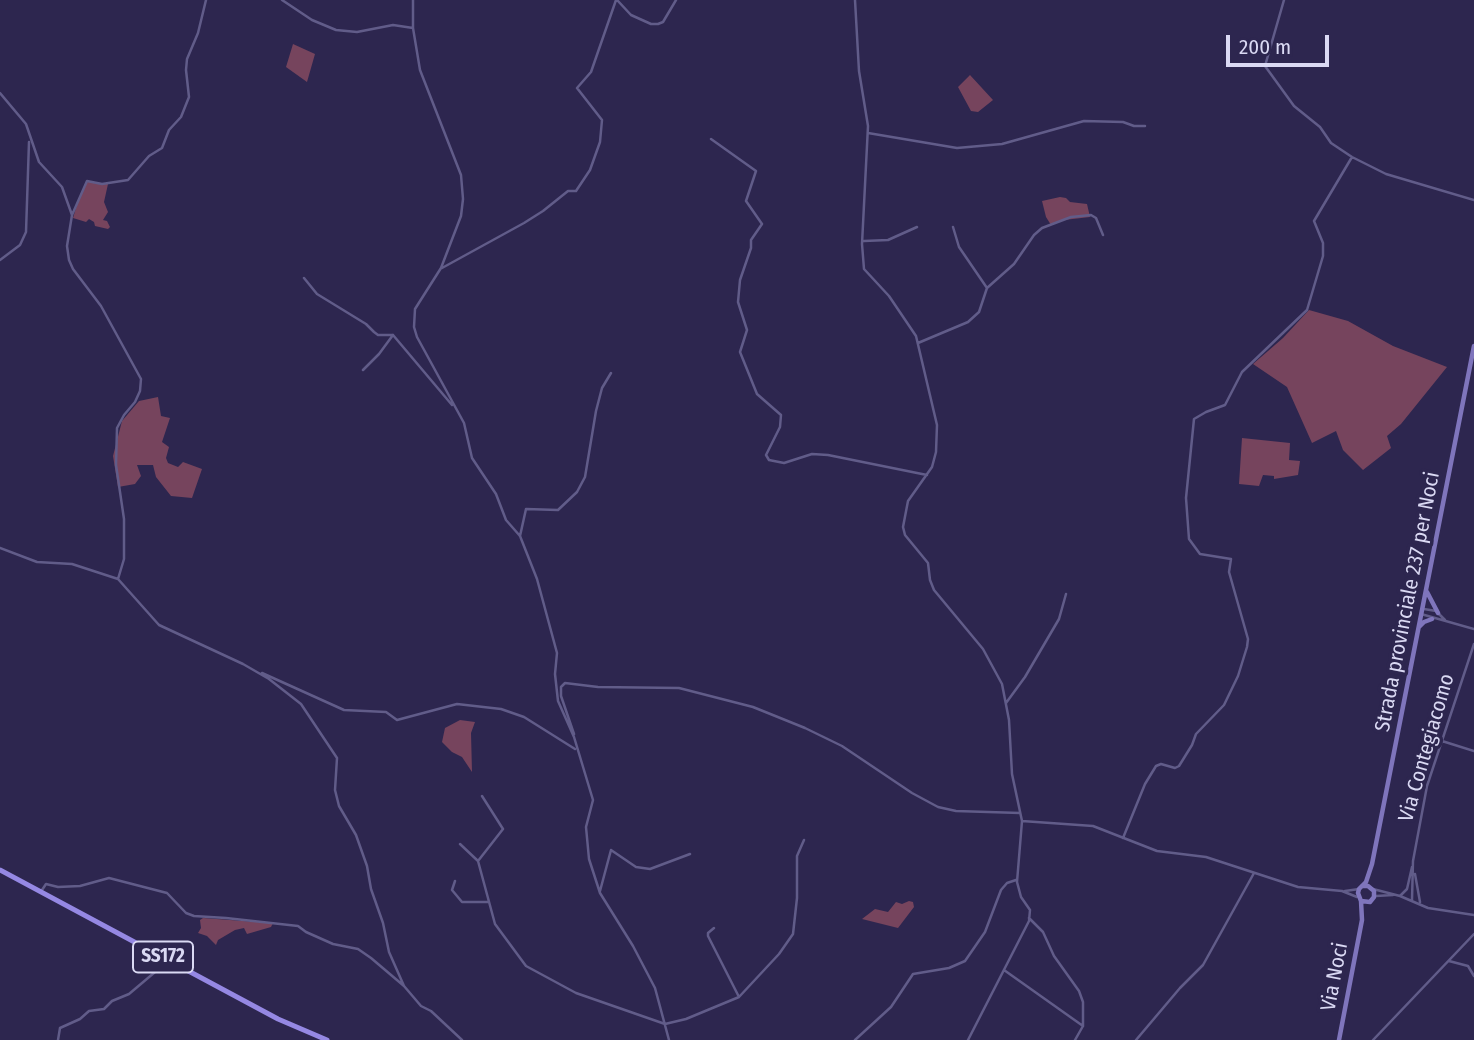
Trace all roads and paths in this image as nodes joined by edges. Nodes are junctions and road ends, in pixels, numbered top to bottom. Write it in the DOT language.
graph roads {
  1 [pos="206,0"];
  2 [pos="282,0"];
  3 [pos="413,0"];
  4 [pos="616,0"];
  5 [pos="676,0"];
  6 [pos="855,0"];
  7 [pos="1284,0"];
  8 [pos="413,28"];
  9 [pos="0,93"];
  10 [pos="1145,126"];
  11 [pos="869,133"];
  12 [pos="29,139"];
  13 [pos="711,139"];
  14 [pos="1352,157"];
  15 [pos="1474,200"];
  16 [pos="72,215"];
  17 [pos="917,227"];
  18 [pos="953,227"];
  19 [pos="1103,235"];
  20 [pos="863,241"];
  21 [pos="0,260"];
  22 [pos="441,268"];
  23 [pos="304,278"];
  24 [pos="987,288"];
  25 [pos="393,335"];
  26 [pos="918,343"];
  27 [pos="1474,346"];
  28 [pos="363,370"];
  29 [pos="611,373"];
  30 [pos="458,413"];
  31 [pos="927,475"];
  32 [pos="520,536"];
  33 [pos="0,548"];
  34 [pos="118,579"];
  35 [pos="1426,589"];
  36 [pos="1066,594"];
  37 [pos="1421,612"];
  38 [pos="1438,613"];
  39 [pos="1432,619"];
  40 [pos="1445,620"];
  41 [pos="1419,628"];
  42 [pos="1474,629"];
  43 [pos="1474,644"];
  44 [pos="249,667"];
  45 [pos="1006,703"];
  46 [pos="574,737"];
  47 [pos="1442,741"];
  48 [pos="577,750"];
  49 [pos="1474,751"];
  50 [pos="482,796"];
  51 [pos="1020,813"];
  52 [pos="1022,821"];
  53 [pos="1123,838"];
  54 [pos="804,840"];
  55 [pos="460,844"];
  56 [pos="690,854"];
  57 [pos="478,861"];
  58 [pos="1413,861"];
  59 [pos="1372,864"];
  60 [pos="0,870"];
  61 [pos="1254,873"];
  62 [pos="1017,880"];
  63 [pos="455,881"];
  64 [pos="1361,888"];
  65 [pos="1373,888"];
  66 [pos="1342,891"];
  67 [pos="41,892"];
  68 [pos="600,893"];
  69 [pos="1400,896"];
  70 [pos="1359,899"];
  71 [pos="1372,899"];
  72 [pos="1412,900"];
  73 [pos="489,902"];
  74 [pos="1421,904"];
  75 [pos="1474,915"];
  76 [pos="1029,918"];
  77 [pos="1362,920"];
  78 [pos="715,928"];
  79 [pos="1474,934"];
  80 [pos="149,950"];
  81 [pos="1448,960"];
  82 [pos="1004,971"];
  83 [pos="1474,976"];
  84 [pos="404,986"];
  85 [pos="739,998"];
  86 [pos="664,1023"];
  87 [pos="1083,1026"];
  88 [pos="58,1040"];
  89 [pos="327,1040"];
  90 [pos="462,1040"];
  91 [pos="668,1040"];
  92 [pos="855,1040"];
  93 [pos="968,1040"];
  94 [pos="1075,1040"];
  95 [pos="1136,1040"];
  96 [pos="1339,1040"];
  97 [pos="1373,1040"];
  1 -- 16 [label="street"];
  2 -- 8 [label="street"];
  3 -- 8 [label="street"];
  4 -- 5 [label="street"];
  4 -- 22 [label="street"];
  6 -- 11 [label="street"];
  7 -- 14 [label="street"];
  8 -- 22 [label="street"];
  9 -- 12 [label="street"];
  10 -- 11 [label="street"];
  11 -- 20 [label="street"];
  12 -- 16 [label="street"];
  12 -- 21 [label="street"];
  13 -- 31 [label="street"];
  14 -- 15 [label="street"];
  14 -- 53 [label="street"];
  16 -- 34 [label="street"];
  17 -- 20 [label="street"];
  18 -- 24 [label="street"];
  19 -- 24 [label="street"];
  20 -- 26 [label="street"];
  22 -- 30 [label="street"];
  23 -- 25 [label="street"];
  24 -- 26 [label="street"];
  25 -- 28 [label="street"];
  25 -- 30 [label="street"];
  26 -- 31 [label="street"];
  27 -- 35 [label="main road, Strada provinciale 237 per Noci"];
  29 -- 32 [label="street"];
  30 -- 32 [label="street"];
  31 -- 45 [label="street"];
  32 -- 46 [label="street"];
  33 -- 34 [label="street"];
  34 -- 44 [label="street"];
  35 -- 37 [label="main road, Strada provinciale 237 per Noci"];
  35 -- 38 [label="main road"];
  36 -- 45 [label="street"];
  37 -- 38 [label="street"];
  37 -- 39 [label="street"];
  37 -- 41 [label="main road, Strada provinciale 237 per Noci"];
  38 -- 40 [label="street"];
  39 -- 40 [label="street"];
  39 -- 41 [label="main road"];
  40 -- 42 [label="street"];
  41 -- 59 [label="main road, Strada provinciale 237 per Noci"];
  43 -- 47 [label="street, Via Contegiacomo"];
  44 -- 48 [label="street"];
  44 -- 84 [label="street"];
  45 -- 51 [label="street"];
  46 -- 48 [label="street"];
  46 -- 51 [label="street"];
  47 -- 49 [label="street"];
  47 -- 58 [label="street, Via Contegiacomo"];
  48 -- 68 [label="street"];
  50 -- 57 [label="street"];
  51 -- 52 [label="street"];
  52 -- 53 [label="street"];
  52 -- 62 [label="street"];
  53 -- 61 [label="street"];
  54 -- 85 [label="street"];
  55 -- 57 [label="street"];
  56 -- 68 [label="street"];
  57 -- 73 [label="street"];
  58 -- 69 [label="street, Via Contegiacomo"];
  58 -- 72 [label="street, Via Contegiacomo"];
  58 -- 74 [label="street, Via Contegiacomo"];
  59 -- 64 [label="main road, Strada provinciale 237 per Noci"];
  59 -- 65 [label="main road, Strada provinciale 237 per Noci"];
  60 -- 67 [label="main road, SS172"];
  61 -- 66 [label="street"];
  61 -- 95 [label="street"];
  62 -- 76 [label="street"];
  62 -- 92 [label="street"];
  63 -- 73 [label="street"];
  64 -- 65 [label="main road"];
  64 -- 66 [label="street"];
  64 -- 70 [label="main road, Via Noci"];
  65 -- 69 [label="street"];
  65 -- 71 [label="main road, Strada provinciale 237 per Noci"];
  66 -- 70 [label="street"];
  67 -- 80 [label="main road, SS172"];
  67 -- 84 [label="street"];
  68 -- 86 [label="street"];
  69 -- 71 [label="street"];
  69 -- 72 [label="street"];
  70 -- 71 [label="main road"];
  70 -- 77 [label="main road, Via Noci"];
  71 -- 77 [label="main road, Via Noci"];
  72 -- 74 [label="street"];
  73 -- 86 [label="street"];
  74 -- 75 [label="street"];
  76 -- 82 [label="street"];
  76 -- 87 [label="street"];
  77 -- 96 [label="main road, Via Noci"];
  78 -- 85 [label="street"];
  79 -- 81 [label="street"];
  80 -- 88 [label="street"];
  80 -- 89 [label="main road, SS172"];
  81 -- 83 [label="street"];
  81 -- 97 [label="street"];
  82 -- 87 [label="street"];
  82 -- 93 [label="street"];
  84 -- 90 [label="street"];
  85 -- 86 [label="street"];
  86 -- 91 [label="street"];
  87 -- 94 [label="street"];
}
